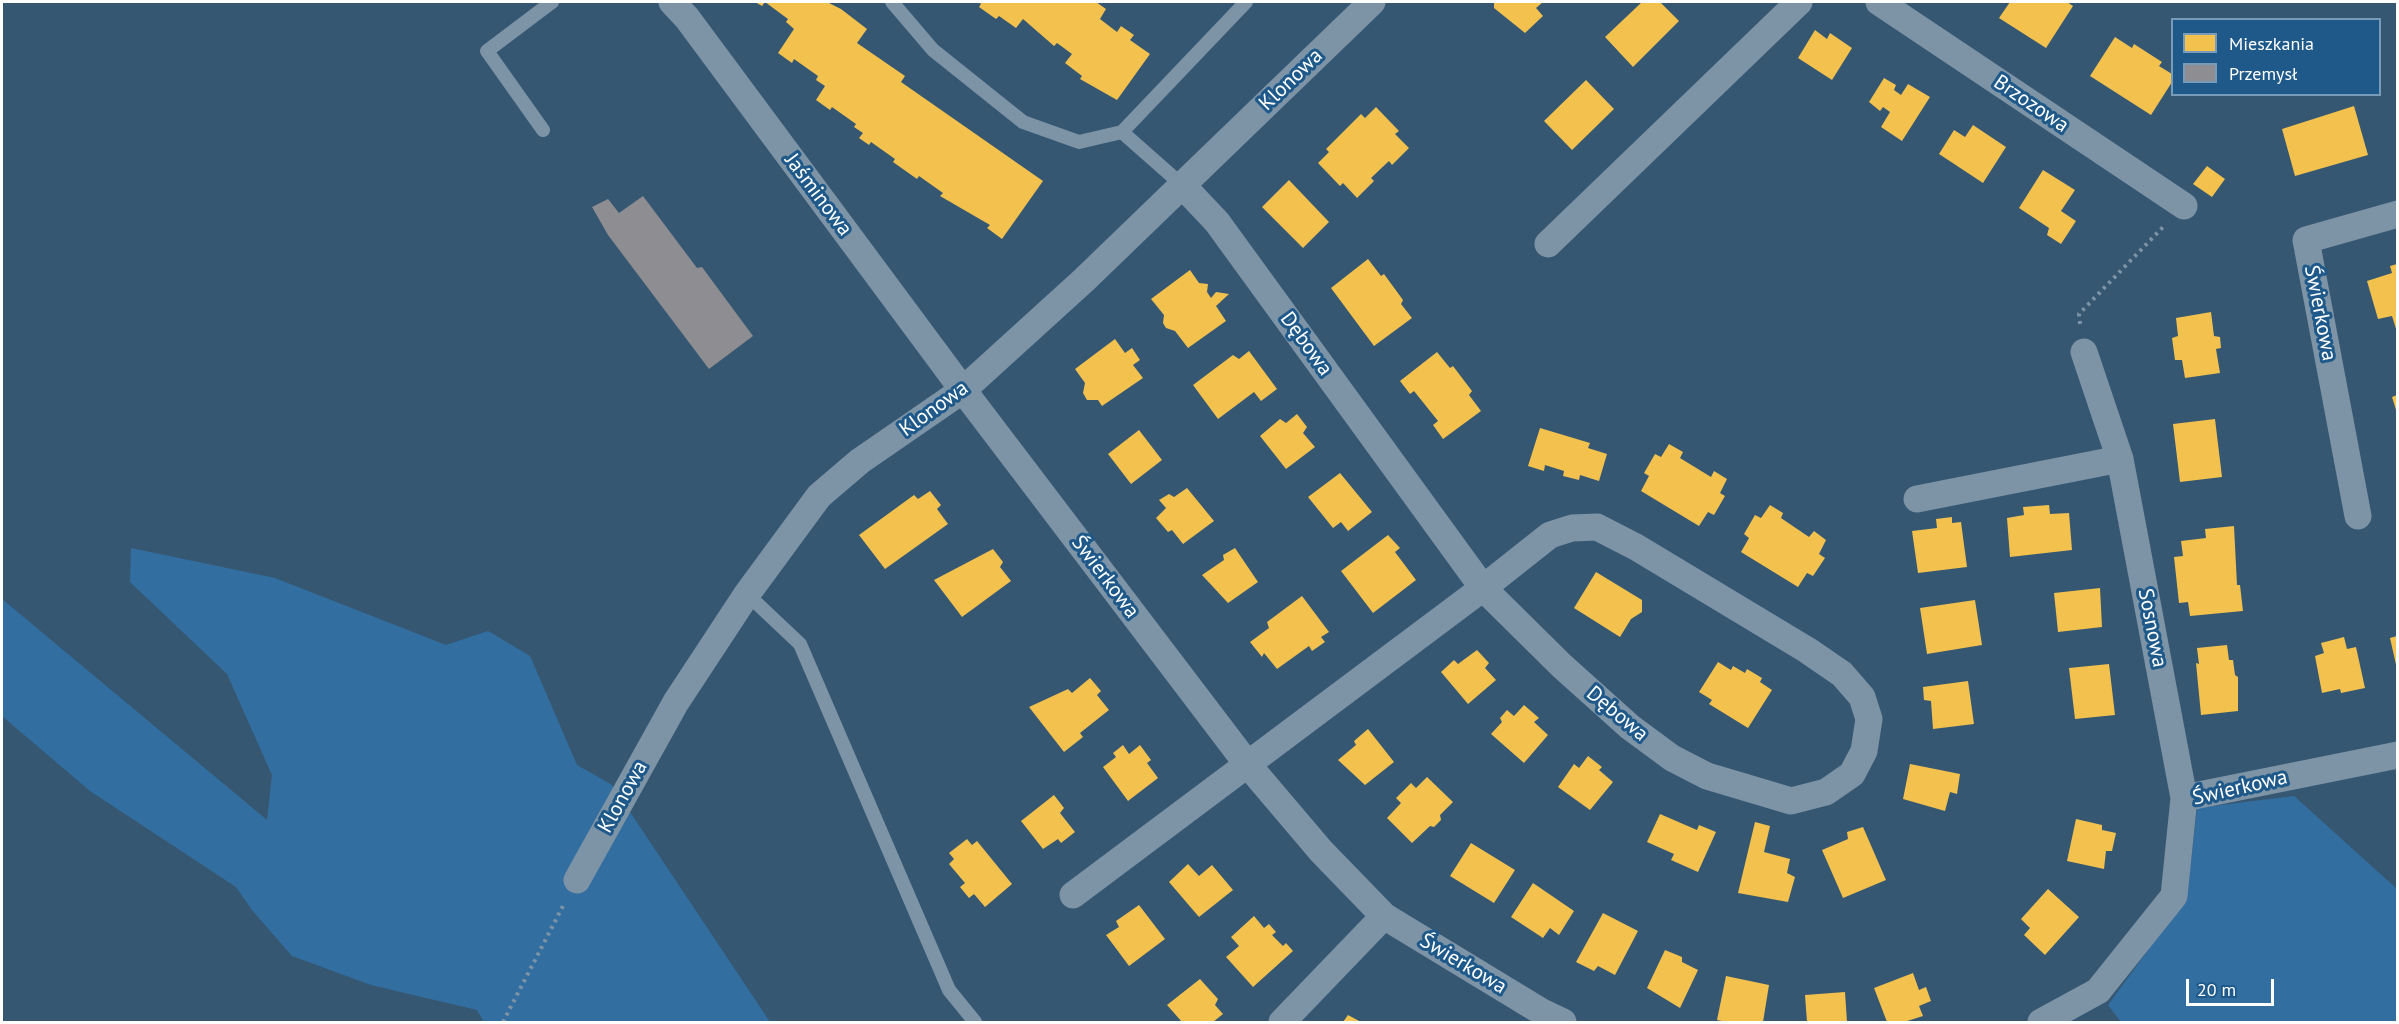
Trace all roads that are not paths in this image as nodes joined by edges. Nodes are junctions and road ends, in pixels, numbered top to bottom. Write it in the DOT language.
graph roads {
  1 [pos="552,2"];
  2 [pos="672,2"];
  3 [pos="892,2"];
  4 [pos="1246,2"];
  5 [pos="1372,2"];
  6 [pos="1799,2"];
  7 [pos="1879,2"];
  8 [pos="543,130"];
  9 [pos="1122,132"];
  10 [pos="1182,185"];
  11 [pos="2184,206"];
  12 [pos="2397,214"];
  13 [pos="1548,244"];
  14 [pos="2084,352"];
  15 [pos="963,390"];
  16 [pos="2120,459"];
  17 [pos="1917,499"];
  18 [pos="2358,516"];
  19 [pos="1483,588"];
  20 [pos="747,594"];
  21 [pos="2397,755"];
  22 [pos="1248,765"];
  23 [pos="2184,798"];
  24 [pos="577,880"];
  25 [pos="1072,895"];
  26 [pos="1384,916"];
  27 [pos="1547,1019"];
  28 [pos="975,1023"];
  29 [pos="1282,1023"];
  30 [pos="2041,1023"];
  1 -- 8 [label="lane"];
  2 -- 15 [label="street, Jaśminowa"];
  3 -- 9 [label="lane"];
  4 -- 9 [label="lane"];
  5 -- 10 [label="street, Klonowa"];
  6 -- 13 [label="street"];
  7 -- 11 [label="street, Brzozowa"];
  9 -- 10 [label="lane"];
  10 -- 15 [label="street, Klonowa"];
  10 -- 19 [label="street, Dębowa"];
  12 -- 18 [label="street, Świerkowa"];
  14 -- 16 [label="street, Sosnowa"];
  15 -- 20 [label="street, Klonowa"];
  15 -- 22 [label="street, Świerkowa"];
  16 -- 17 [label="street"];
  16 -- 23 [label="street, Sosnowa"];
  19 -- 19 [label="street, Dębowa"];
  19 -- 22 [label="street"];
  20 -- 24 [label="street, Klonowa"];
  20 -- 28 [label="lane"];
  21 -- 23 [label="street, Świerkowa"];
  22 -- 25 [label="street"];
  22 -- 26 [label="street, Świerkowa"];
  23 -- 30 [label="street, Świerkowa"];
  26 -- 27 [label="street, Świerkowa"];
  26 -- 29 [label="street"];
}
